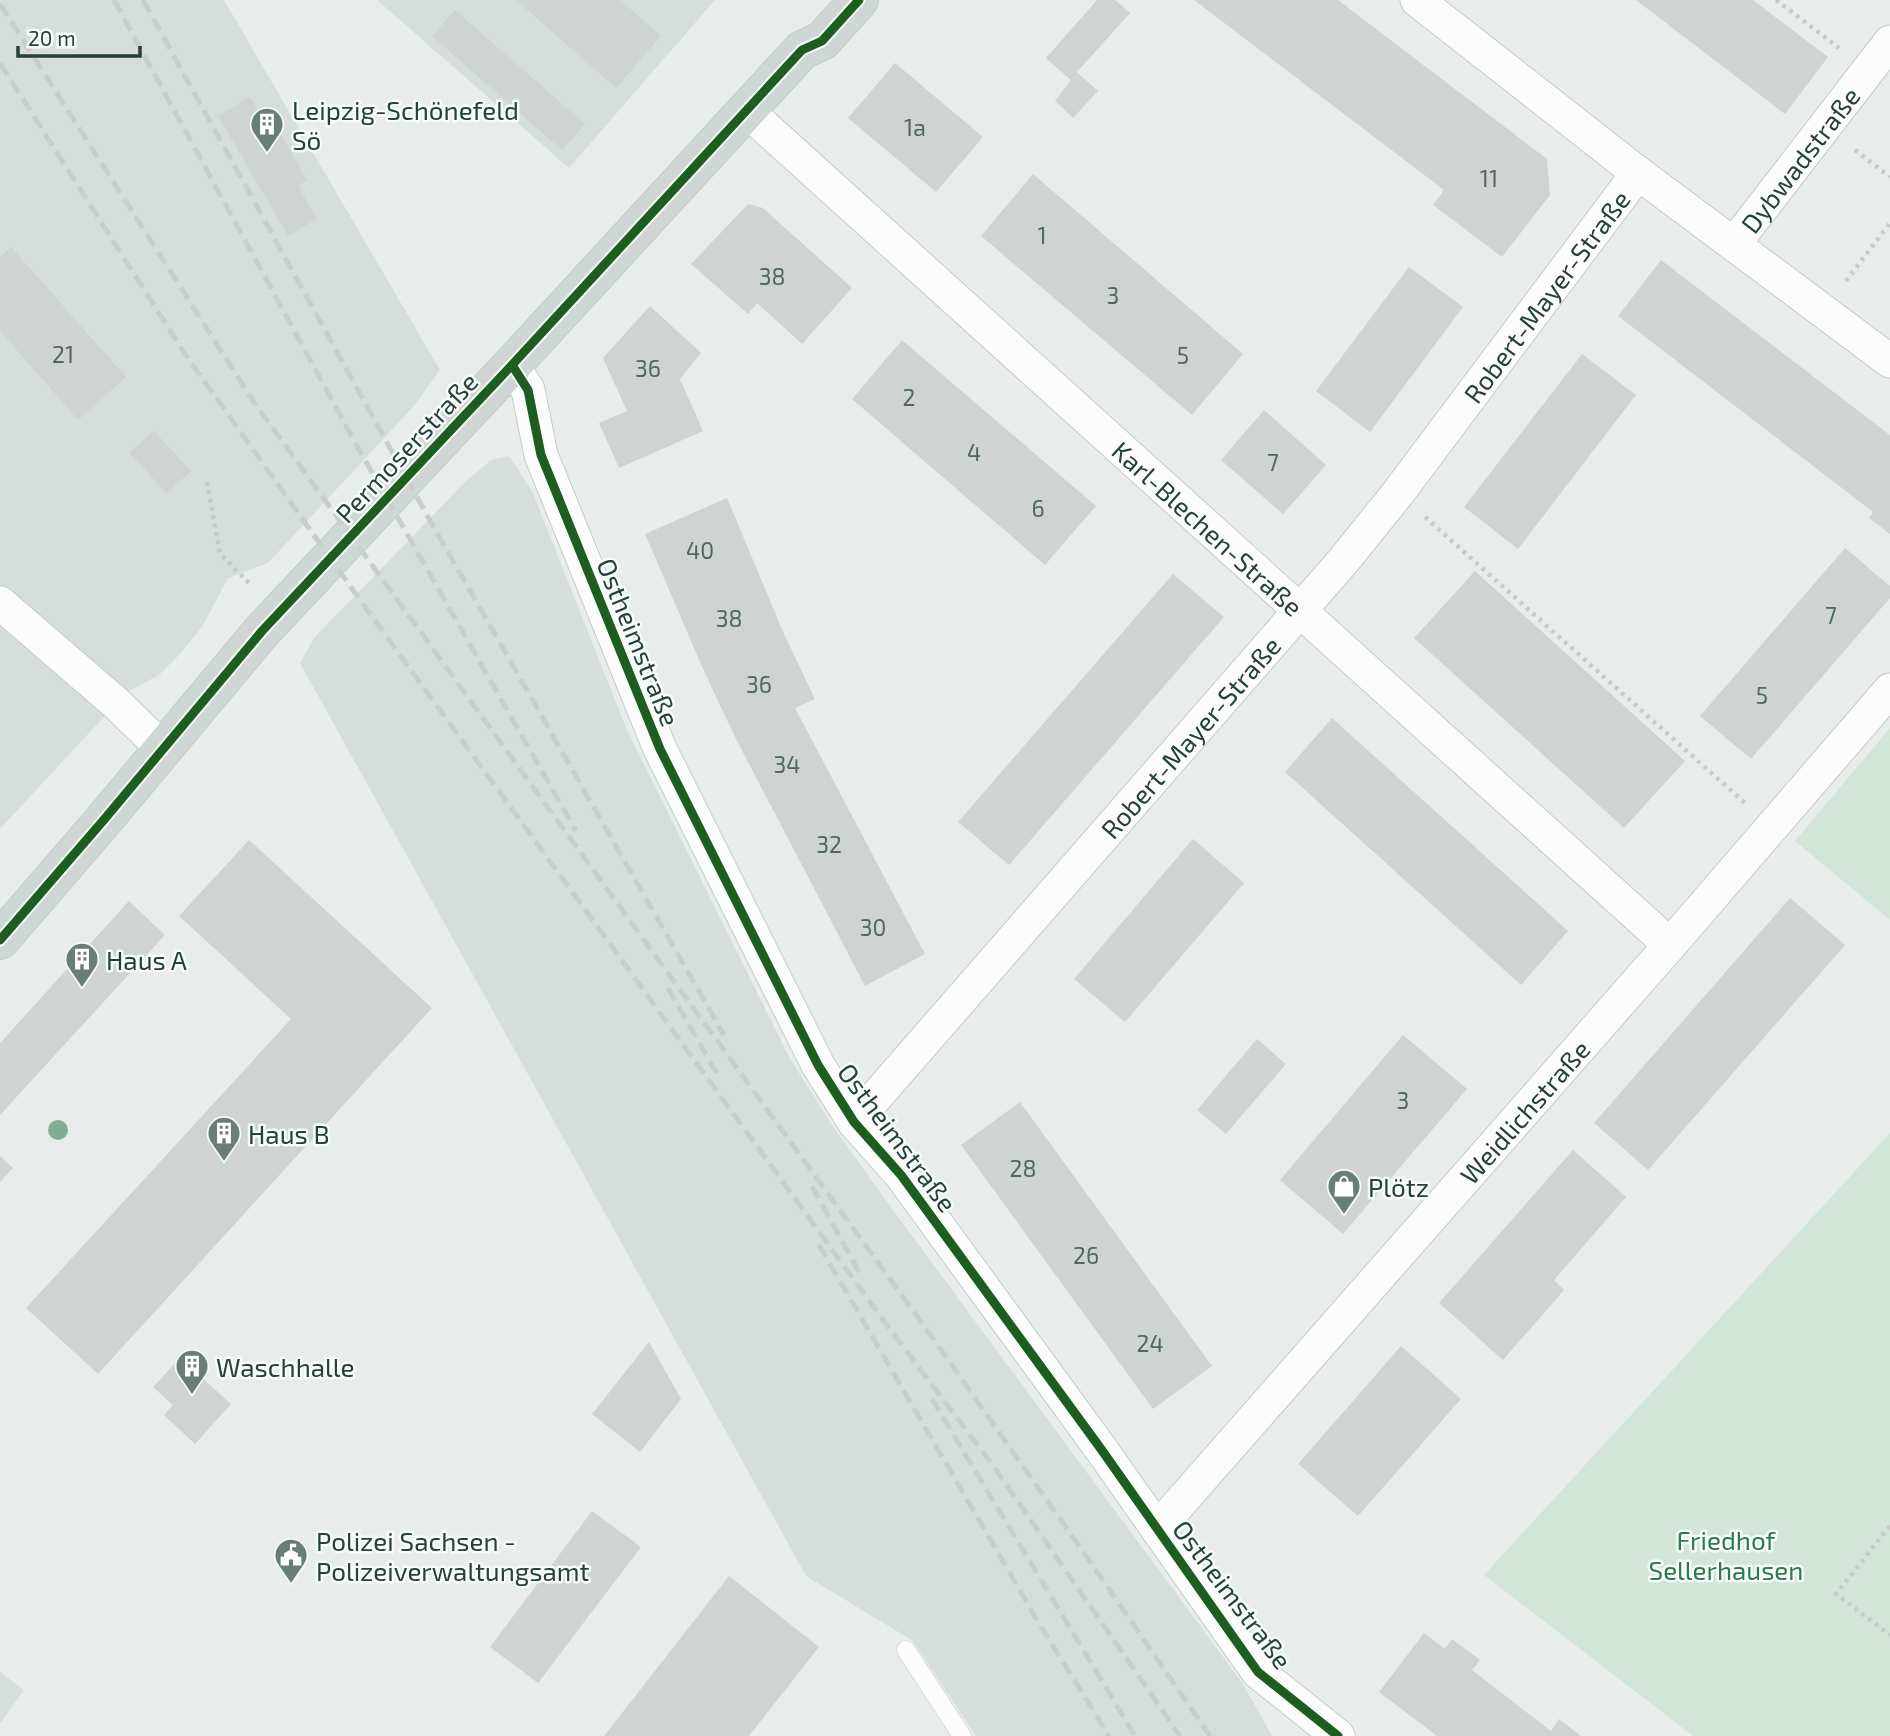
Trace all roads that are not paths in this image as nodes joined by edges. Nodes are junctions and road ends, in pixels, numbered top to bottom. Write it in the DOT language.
graph roads {
  1 [pos="822,0"];
  2 [pos="859,0"];
  3 [pos="1417,0"];
  4 [pos="1890,43"];
  5 [pos="802,50"];
  6 [pos="746,110"];
  7 [pos="1638,173"];
  8 [pos="1734,244"];
  9 [pos="1890,361"];
  10 [pos="512,365"];
  11 [pos="0,603"];
  12 [pos="1300,609"];
  13 [pos="1890,690"];
  14 [pos="163,749"];
  15 [pos="0,940"];
  16 [pos="1670,945"];
  17 [pos="854,1122"];
  18 [pos="1157,1529"];
  19 [pos="906,1650"];
  20 [pos="962,1736"];
  21 [pos="1338,1736"];
  1 -- 5 [label="main road, Permoserstraße"];
  2 -- 5 [label="main road, Permoserstraße"];
  3 -- 7 [label="street"];
  4 -- 8 [label="street, Dybwadstraße"];
  5 -- 6 [label="main road, Permoserstraße"];
  6 -- 10 [label="main road, Permoserstraße"];
  6 -- 12 [label="street, Karl-Blechen-Straße"];
  7 -- 8 [label="street"];
  7 -- 12 [label="street, Robert-Mayer-Straße"];
  8 -- 9 [label="street"];
  10 -- 14 [label="main road, Permoserstraße"];
  10 -- 17 [label="street, Ostheimstraße"];
  11 -- 14 [label="street"];
  12 -- 16 [label="street, Karl-Blechen-Straße"];
  12 -- 17 [label="street, Robert-Mayer-Straße"];
  13 -- 16 [label="street, Weidlichstraße"];
  14 -- 15 [label="main road, Permoserstraße"];
  16 -- 18 [label="street, Weidlichstraße"];
  17 -- 18 [label="street, Ostheimstraße"];
  18 -- 21 [label="street, Ostheimstraße"];
  19 -- 20 [label="lane"];
}
